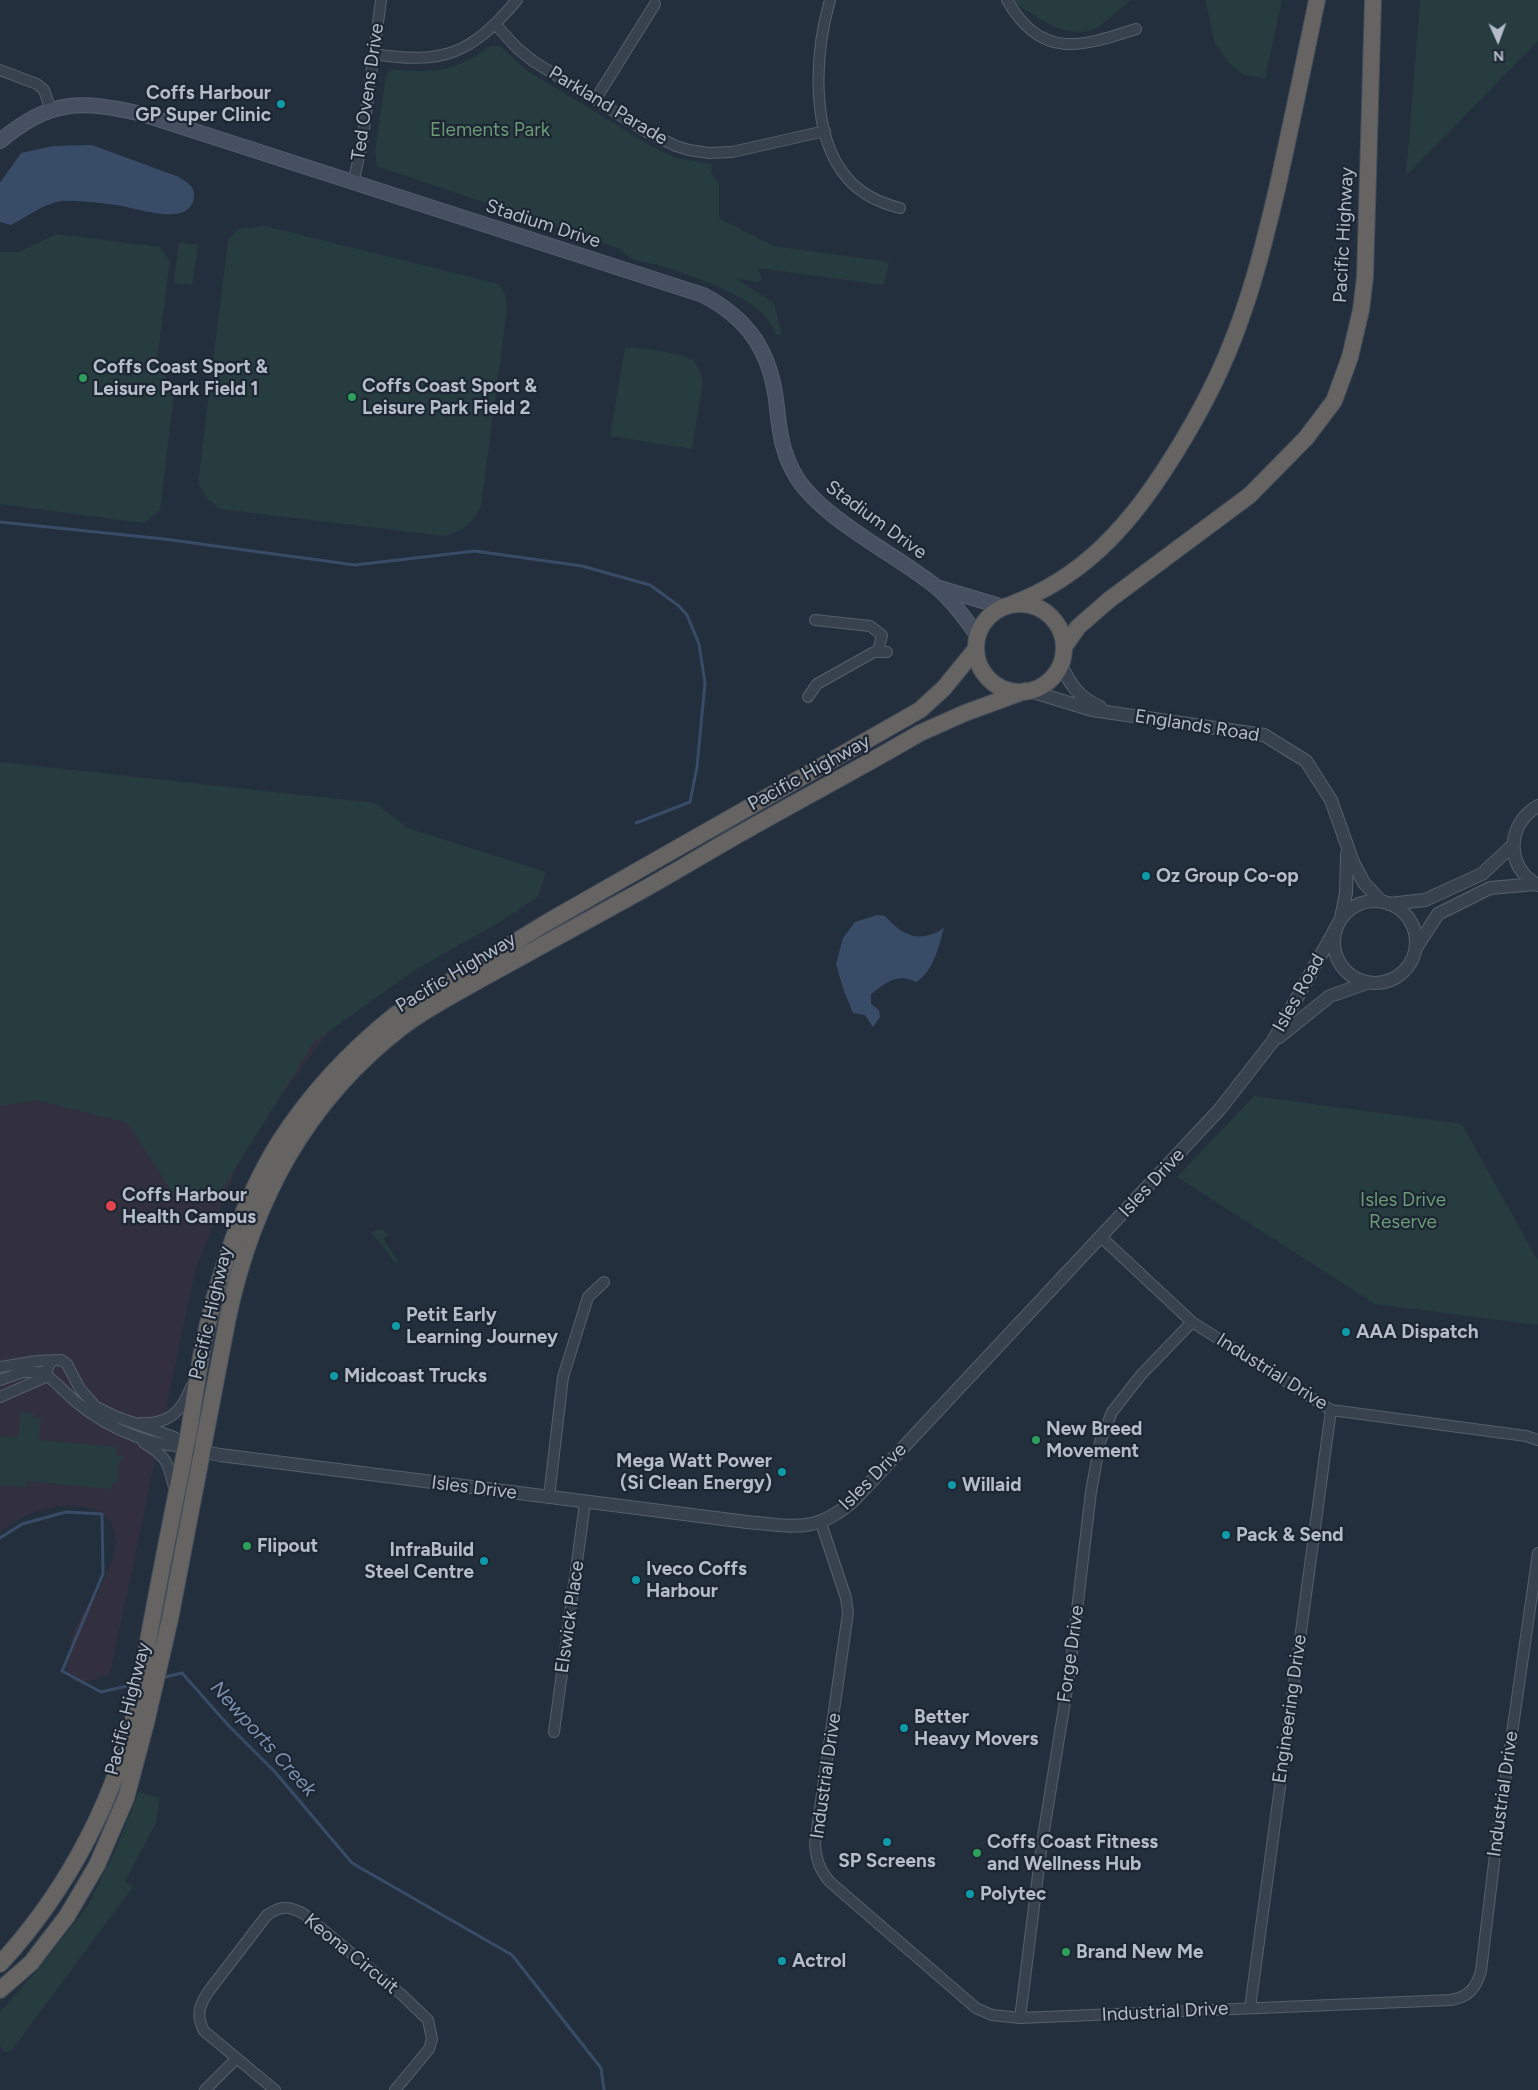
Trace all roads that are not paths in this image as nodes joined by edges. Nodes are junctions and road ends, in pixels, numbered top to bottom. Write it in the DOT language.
graph roads {
  1 [pos="381,0"];
  2 [pos="517,0"];
  3 [pos="830,0"];
  4 [pos="1008,0"];
  5 [pos="1317,0"];
  6 [pos="1373,0"];
  7 [pos="654,4"];
  8 [pos="495,24"];
  9 [pos="1136,29"];
  10 [pos="374,54"];
  11 [pos="0,70"];
  12 [pos="595,100"];
  13 [pos="51,110"];
  14 [pos="825,131"];
  15 [pos="0,141"];
  16 [pos="353,183"];
  17 [pos="900,208"];
  18 [pos="936,586"];
  19 [pos="1007,606"];
  20 [pos="815,620"];
  21 [pos="976,642"];
  22 [pos="1064,647"];
  23 [pos="1061,665"];
  24 [pos="1028,691"];
  25 [pos="808,697"];
  26 [pos="1111,712"];
  27 [pos="1538,806"];
  28 [pos="1346,842"];
  29 [pos="1513,845"];
  30 [pos="1537,885"];
  31 [pos="1386,903"];
  32 [pos="1339,922"];
  33 [pos="1416,948"];
  34 [pos="1367,983"];
  35 [pos="1273,1042"];
  36 [pos="1101,1237"];
  37 [pos="604,1282"];
  38 [pos="1192,1322"];
  39 [pos="54,1360"];
  40 [pos="200,1362"];
  41 [pos="0,1367"];
  42 [pos="68,1368"];
  43 [pos="50,1376"];
  44 [pos="0,1380"];
  45 [pos="0,1398"];
  46 [pos="1331,1410"];
  47 [pos="130,1422"];
  48 [pos="130,1434"];
  49 [pos="1538,1440"];
  50 [pos="185,1447"];
  51 [pos="203,1452"];
  52 [pos="176,1494"];
  53 [pos="550,1498"];
  54 [pos="585,1502"];
  55 [pos="821,1523"];
  56 [pos="1538,1553"];
  57 [pos="152,1665"];
  58 [pos="146,1693"];
  59 [pos="554,1732"];
  60 [pos="0,1964"];
  61 [pos="0,1990"];
  62 [pos="1250,2008"];
  63 [pos="1020,2018"];
  64 [pos="236,2059"];
  65 [pos="205,2090"];
  66 [pos="275,2090"];
  67 [pos="395,2090"];
  1 -- 10 [label="street, Ted Ovens Drive"];
  2 -- 8 [label="street"];
  3 -- 14 [label="street"];
  4 -- 9 [label="street"];
  5 -- 19 [label="highway"];
  6 -- 22 [label="highway, Pacific Highway"];
  7 -- 12 [label="street"];
  8 -- 10 [label="street"];
  8 -- 12 [label="street, Parkland Parade"];
  10 -- 16 [label="street, Ted Ovens Drive"];
  11 -- 13 [label="street"];
  12 -- 14 [label="street, Parkland Parade"];
  13 -- 15 [label="main road, Stadium Drive"];
  13 -- 16 [label="main road, Stadium Drive"];
  14 -- 17 [label="street"];
  16 -- 18 [label="main road, Stadium Drive"];
  18 -- 19 [label="main road, Stadium Drive"];
  18 -- 21 [label="main road, Stadium Drive"];
  19 -- 21 [label="highway"];
  19 -- 22 [label="highway"];
  20 -- 25 [label="street"];
  21 -- 24 [label="highway"];
  21 -- 40 [label="highway, Pacific Highway"];
  22 -- 23 [label="highway"];
  23 -- 24 [label="highway"];
  23 -- 26 [label="street"];
  24 -- 26 [label="street, Englands Road"];
  24 -- 51 [label="highway, Pacific Highway"];
  26 -- 28 [label="street, Englands Road"];
  27 -- 29 [label="street"];
  28 -- 31 [label="street, Englands Road"];
  28 -- 32 [label="street, Englands Road"];
  29 -- 30 [label="street"];
  29 -- 31 [label="street"];
  30 -- 33 [label="street"];
  31 -- 32 [label="street"];
  31 -- 33 [label="street, Englands Road"];
  32 -- 34 [label="street, Englands Road"];
  32 -- 35 [label="street, Isles Road"];
  33 -- 34 [label="street"];
  34 -- 35 [label="street, Isles Road"];
  35 -- 36 [label="street, Isles Drive"];
  36 -- 38 [label="street, Industrial Drive"];
  36 -- 55 [label="street, Isles Drive"];
  37 -- 53 [label="street"];
  38 -- 46 [label="street, Industrial Drive"];
  38 -- 63 [label="street, Forge Drive"];
  39 -- 41 [label="street"];
  39 -- 42 [label="street"];
  39 -- 43 [label="street"];
  40 -- 47 [label="street"];
  40 -- 50 [label="highway, Pacific Highway"];
  42 -- 43 [label="street"];
  42 -- 47 [label="street"];
  43 -- 44 [label="street"];
  43 -- 45 [label="street"];
  43 -- 48 [label="street"];
  46 -- 49 [label="street, Industrial Drive"];
  46 -- 62 [label="street, Engineering Drive"];
  47 -- 50 [label="street"];
  48 -- 50 [label="street"];
  48 -- 52 [label="street"];
  50 -- 51 [label="street, Isles Drive"];
  50 -- 52 [label="highway, Pacific Highway"];
  51 -- 53 [label="street, Isles Drive"];
  51 -- 57 [label="highway, Pacific Highway"];
  52 -- 57 [label="highway, Pacific Highway"];
  53 -- 54 [label="street, Isles Drive"];
  54 -- 55 [label="street, Isles Drive"];
  54 -- 59 [label="street, Elswick Place"];
  55 -- 63 [label="street, Industrial Drive"];
  56 -- 62 [label="street, Industrial Drive"];
  57 -- 58 [label="highway, Pacific Highway"];
  58 -- 60 [label="highway, Pacific Highway"];
  58 -- 61 [label="highway, Pacific Highway"];
  62 -- 63 [label="street, Industrial Drive"];
  64 -- 65 [label="street"];
  64 -- 66 [label="street, Keona Circuit"];
  64 -- 67 [label="street, Keona Circuit"];
}
